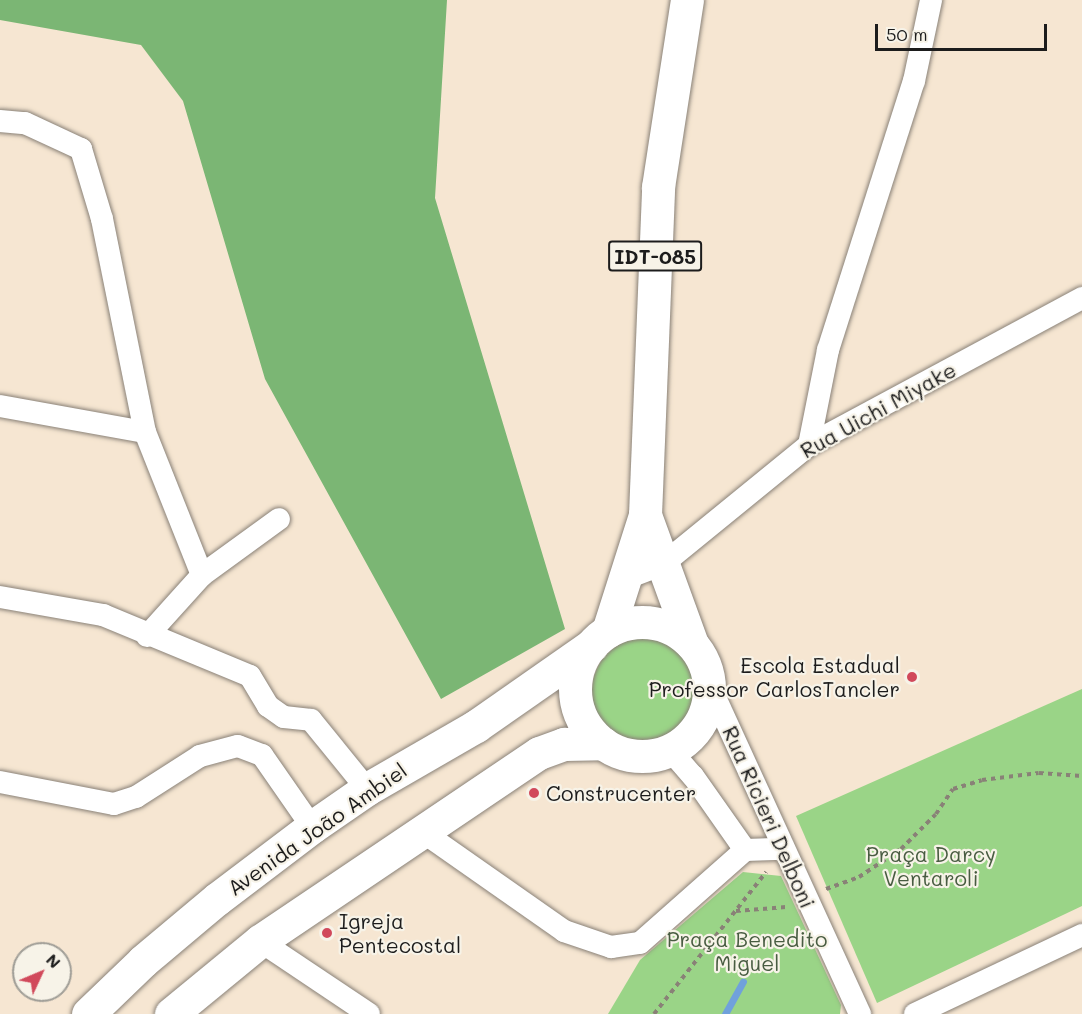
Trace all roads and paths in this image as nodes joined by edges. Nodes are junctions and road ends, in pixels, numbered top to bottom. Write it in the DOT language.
graph roads {
  1 [pos="687,0"];
  2 [pos="931,0"];
  3 [pos="0,121"];
  4 [pos="1082,298"];
  5 [pos="0,406"];
  6 [pos="145,432"];
  7 [pos="809,445"];
  8 [pos="645,515"];
  9 [pos="279,519"];
  10 [pos="663,564"];
  11 [pos="202,575"];
  12 [pos="627,578"];
  13 [pos="0,597"];
  14 [pos="147,636"];
  15 [pos="600,638"];
  16 [pos="692,644"];
  17 [pos="709,684"];
  18 [pos="603,743"];
  19 [pos="670,750"];
  20 [pos="1082,776"];
  21 [pos="0,782"];
  22 [pos="367,789"];
  23 [pos="312,827"];
  24 [pos="420,830"];
  25 [pos="782,849"];
  26 [pos="745,850"];
  27 [pos="805,898"];
  28 [pos="736,911"];
  29 [pos="1082,935"];
  30 [pos="260,941"];
  31 [pos="88,1014"];
  32 [pos="171,1014"];
  33 [pos="369,1014"];
  34 [pos="654,1014"];
  35 [pos="860,1014"];
  36 [pos="915,1014"];
  1 -- 8 [label="main road, IDT-085"];
  2 -- 7 [label="street"];
  3 -- 6 [label="street"];
  4 -- 7 [label="street, Rua Uichi Miyake"];
  5 -- 6 [label="street"];
  6 -- 11 [label="street"];
  7 -- 10 [label="street, Rua Uichi Miyake"];
  8 -- 10 [label="main road"];
  8 -- 12 [label="main road"];
  9 -- 11 [label="street"];
  10 -- 12 [label="street, Rua Uichi Miyake"];
  10 -- 16 [label="main road"];
  11 -- 14 [label="street"];
  12 -- 15 [label="main road"];
  13 -- 14 [label="street"];
  14 -- 22 [label="street"];
  15 -- 16 [label="main road, Avenida João Ambiel"];
  15 -- 18 [label="main road, Avenida João Ambiel"];
  15 -- 22 [label="main road, Avenida João Ambiel"];
  16 -- 17 [label="main road, Avenida João Ambiel"];
  17 -- 19 [label="main road, Avenida João Ambiel"];
  17 -- 25 [label="street, Rua Ricieri Delboni"];
  18 -- 19 [label="main road, Avenida João Ambiel"];
  18 -- 24 [label="main road, Avenida João Ambiel"];
  19 -- 26 [label="street"];
  20 -- 27 [label="path"];
  21 -- 23 [label="street"];
  22 -- 23 [label="main road, Avenida João Ambiel"];
  23 -- 31 [label="main road, Avenida João Ambiel"];
  24 -- 26 [label="street"];
  24 -- 30 [label="main road, Avenida João Ambiel"];
  25 -- 26 [label="street"];
  25 -- 27 [label="street, Rua Ricieri Delboni"];
  25 -- 28 [label="path"];
  27 -- 28 [label="path"];
  27 -- 35 [label="street, Rua Ricieri Delboni"];
  28 -- 34 [label="path"];
  29 -- 36 [label="street"];
  30 -- 32 [label="main road, Avenida João Ambiel"];
  30 -- 33 [label="street"];
}
